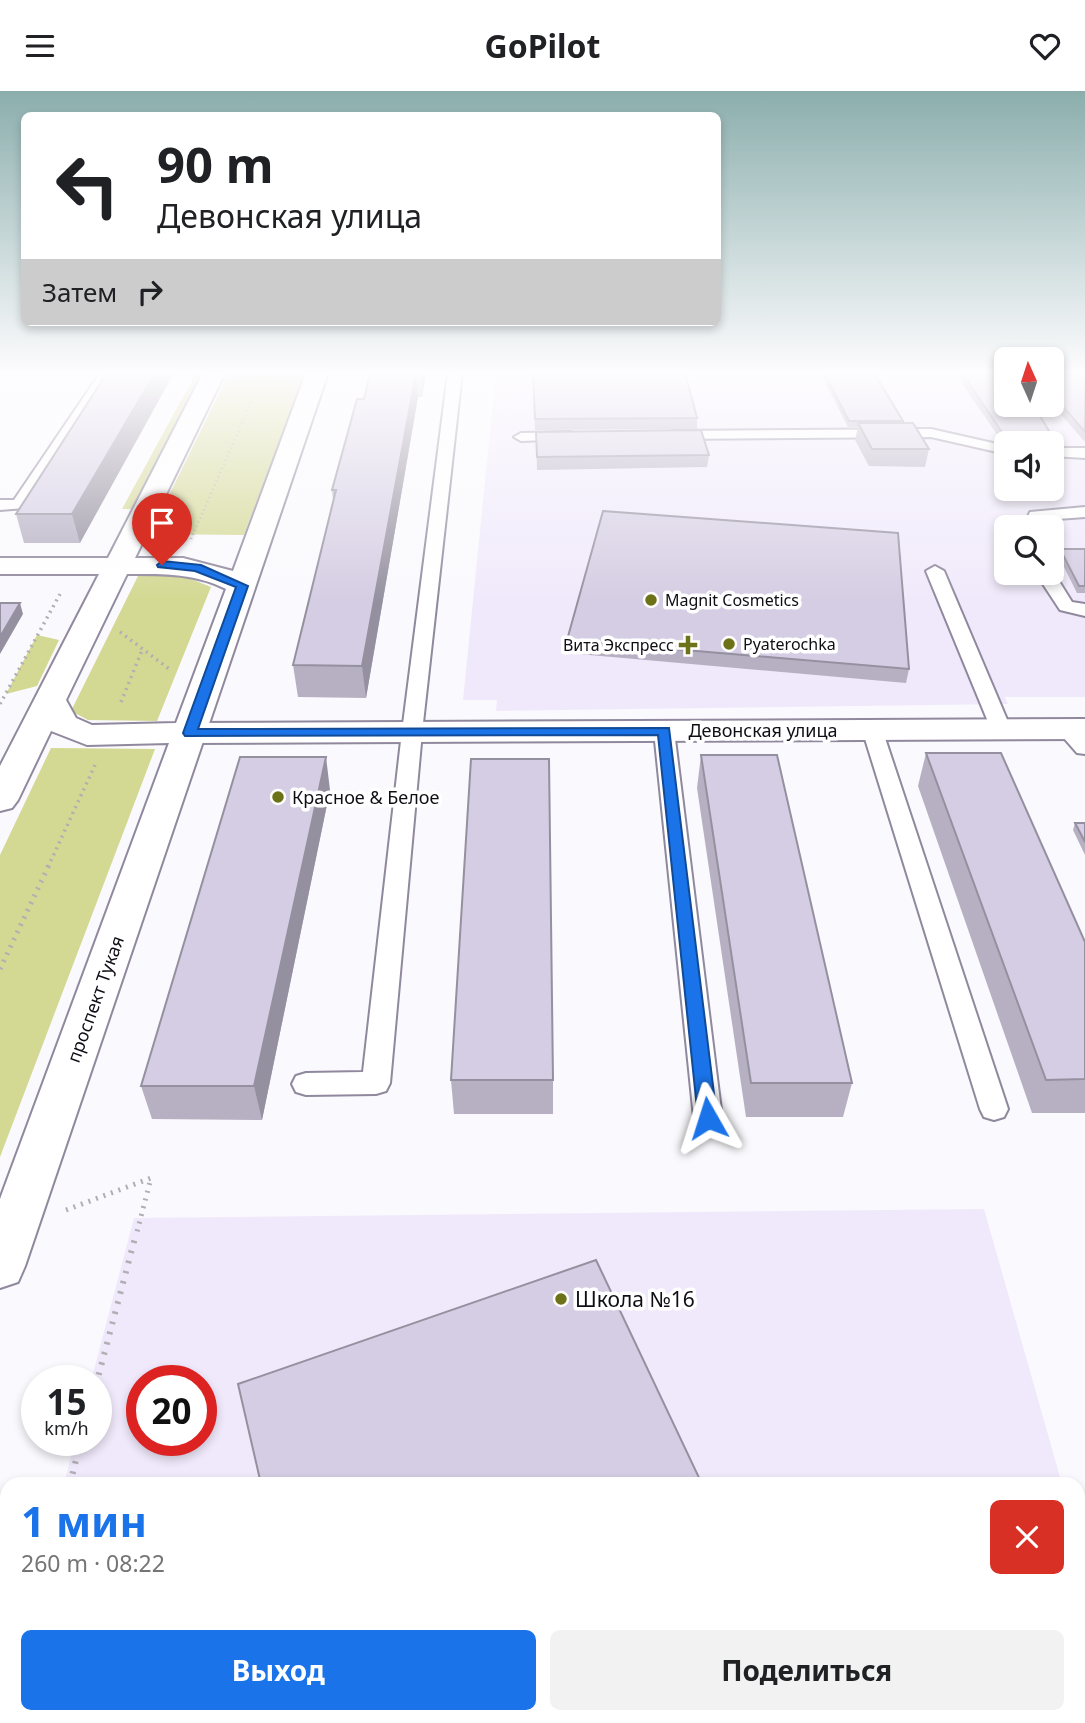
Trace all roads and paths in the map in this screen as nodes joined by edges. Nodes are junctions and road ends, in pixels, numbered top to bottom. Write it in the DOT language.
graph roads {
  1 [pos="56,449"];
  2 [pos="176,449"];
  3 [pos="230,449"];
  4 [pos="290,449"];
  5 [pos="446,449"];
  6 [pos="1064,452"];
  7 [pos="1085,453"];
  8 [pos="0,505"];
  9 [pos="1085,512"];
  10 [pos="1048,515"];
  11 [pos="189,543"];
  12 [pos="0,566"];
  13 [pos="117,566"];
  14 [pos="935,571"];
  15 [pos="1052,585"];
  16 [pos="242,586"];
  17 [pos="62,589"];
  18 [pos="1085,610"];
  19 [pos="112,627"];
  20 [pos="143,647"];
  21 [pos="175,674"];
  22 [pos="50,701"];
  23 [pos="0,704"];
  24 [pos="872,729"];
  25 [pos="1000,729"];
  26 [pos="664,731"];
  27 [pos="412,732"];
  28 [pos="189,733"];
  29 [pos="109,735"];
  30 [pos="1079,735"];
  31 [pos="0,800"];
  32 [pos="0,969"];
  33 [pos="306,1084"];
  34 [pos="994,1109"];
  35 [pos="708,1118"];
  36 [pos="12,1231"];
  37 [pos="0,1266"];
  38 [pos="101,1365"];
  39 [pos="77,1456"];
  40 [pos="72,1477"];
  1 -- 8 [label="lane"];
  2 -- 13 [label="main road"];
  3 -- 11 [label="path"];
  4 -- 16 [label="main road, проспект Тукая"];
  5 -- 27 [label="lane"];
  6 -- 7 [label="lane"];
  9 -- 10 [label="lane"];
  12 -- 13 [label="main road"];
  13 -- 16 [label="main road"];
  13 -- 22 [label="main road"];
  14 -- 25 [label="lane"];
  15 -- 18 [label="lane"];
  16 -- 28 [label="main road, проспект Тукая"];
  17 -- 23 [label="path"];
  19 -- 20 [label="path"];
  20 -- 21 [label="path"];
  20 -- 29 [label="path"];
  22 -- 29 [label="main road"];
  22 -- 31 [label="main road"];
  24 -- 25 [label="main road, Девонская улица"];
  24 -- 26 [label="main road, Девонская улица"];
  24 -- 34 [label="lane"];
  25 -- 30 [label="main road, Девонская улица"];
  26 -- 27 [label="main road, Девонская улица"];
  26 -- 35 [label="lane"];
  27 -- 28 [label="main road, Девонская улица"];
  27 -- 33 [label="lane"];
  28 -- 29 [label="main road"];
  28 -- 36 [label="main road, проспект Тукая"];
  29 -- 32 [label="path"];
  36 -- 37 [label="main road, проспект Тукая"];
  36 -- 38 [label="path"];
  39 -- 40 [label="path"];
}
